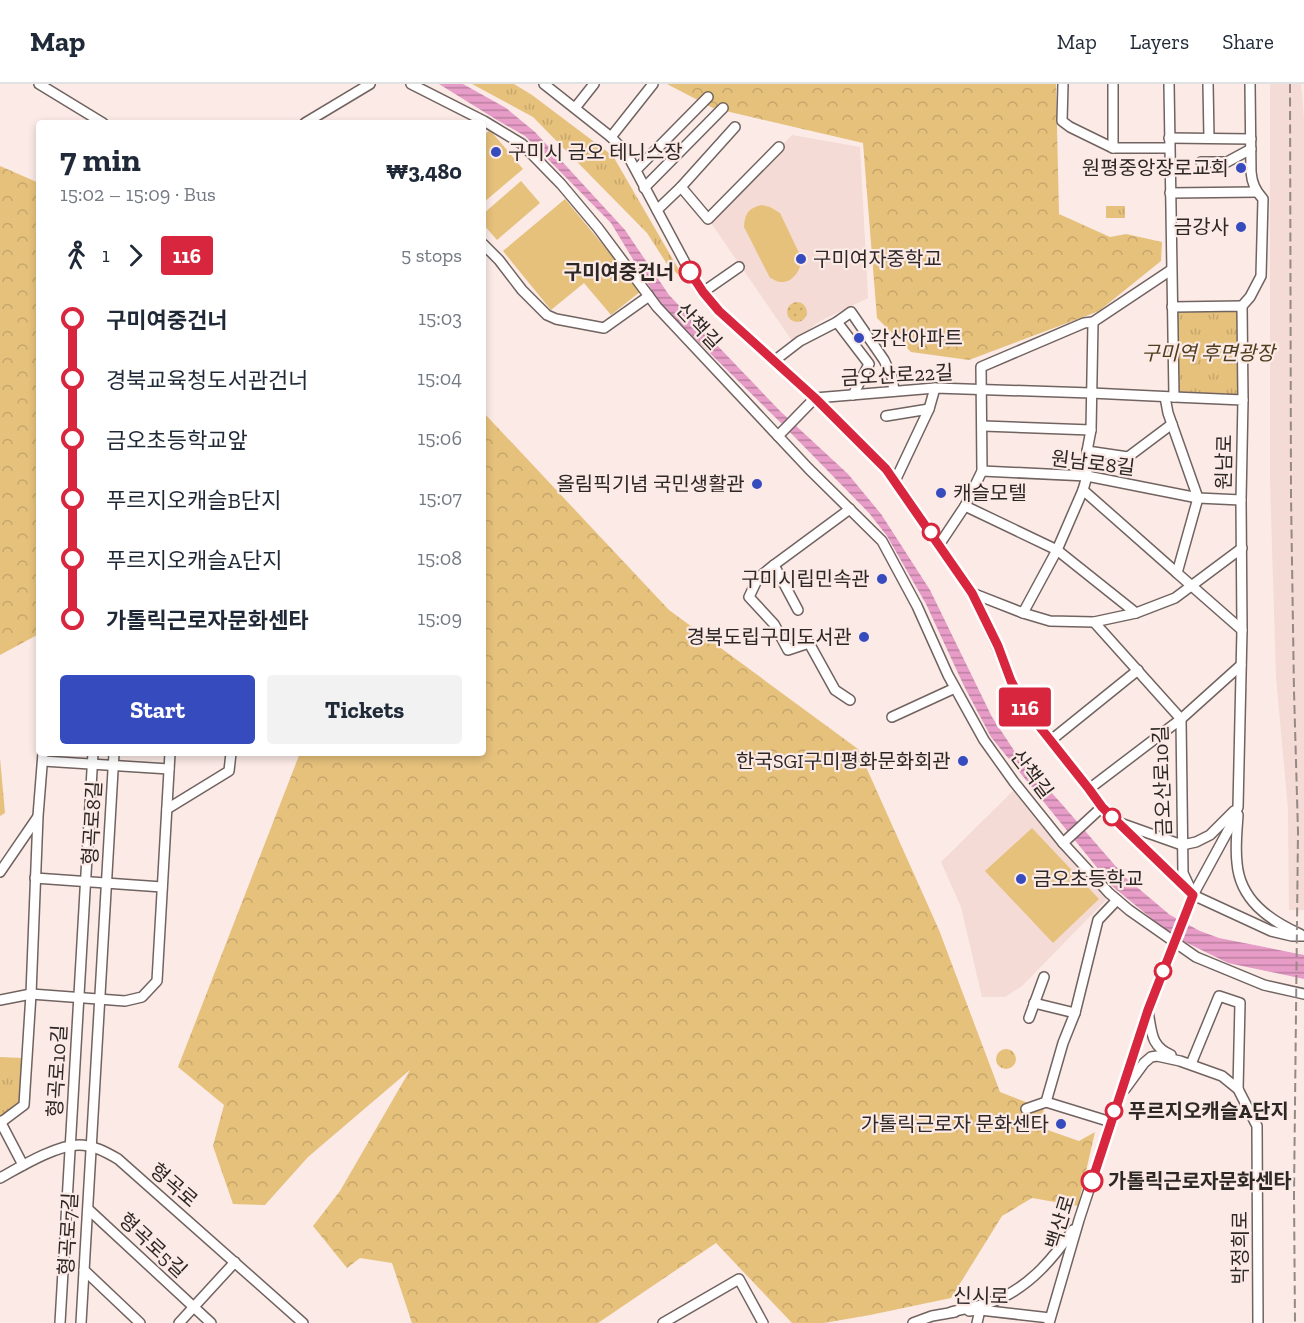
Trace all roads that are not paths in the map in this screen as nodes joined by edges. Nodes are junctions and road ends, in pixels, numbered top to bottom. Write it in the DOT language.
graph roads {
  1 [pos="39,84"];
  2 [pos="370,84"];
  3 [pos="411,84"];
  4 [pos="544,84"];
  5 [pos="594,84"];
  6 [pos="654,84"];
  7 [pos="1063,84"];
  8 [pos="1113,84"];
  9 [pos="1169,84"];
  10 [pos="1208,84"];
  11 [pos="1250,84"];
  12 [pos="708,97"];
  13 [pos="575,108"];
  14 [pos="723,108"];
  15 [pos="98,120"];
  16 [pos="310,120"];
  17 [pos="482,120"];
  18 [pos="486,122"];
  19 [pos="735,127"];
  20 [pos="611,137"];
  21 [pos="1209,138"];
  22 [pos="1169,143"];
  23 [pos="1251,144"];
  24 [pos="779,147"];
  25 [pos="1113,148"];
  26 [pos="1201,162"];
  27 [pos="636,170"];
  28 [pos="681,187"];
  29 [pos="644,188"];
  30 [pos="1257,192"];
  31 [pos="1170,193"];
  32 [pos="657,210"];
  33 [pos="486,247"];
  34 [pos="739,267"];
  35 [pos="1171,270"];
  36 [pos="703,292"];
  37 [pos="649,296"];
  38 [pos="1242,306"];
  39 [pos="1172,307"];
  40 [pos="837,322"];
  41 [pos="1093,322"];
  42 [pos="774,361"];
  43 [pos="935,388"];
  44 [pos="981,389"];
  45 [pos="894,391"];
  46 [pos="1091,393"];
  47 [pos="853,395"];
  48 [pos="1169,397"];
  49 [pos="815,398"];
  50 [pos="1243,400"];
  51 [pos="929,410"];
  52 [pos="886,416"];
  53 [pos="1172,424"];
  54 [pos="983,426"];
  55 [pos="1091,430"];
  56 [pos="778,436"];
  57 [pos="1087,451"];
  58 [pos="982,471"];
  59 [pos="1087,476"];
  60 [pos="895,481"];
  61 [pos="1083,490"];
  62 [pos="1198,498"];
  63 [pos="1241,500"];
  64 [pos="965,506"];
  65 [pos="850,508"];
  66 [pos="939,545"];
  67 [pos="1242,548"];
  68 [pos="1057,550"];
  69 [pos="774,565"];
  70 [pos="1177,573"];
  71 [pos="1192,585"];
  72 [pos="972,593"];
  73 [pos="798,610"];
  74 [pos="1023,613"];
  75 [pos="1136,613"];
  76 [pos="1094,622"];
  77 [pos="1242,630"];
  78 [pos="1241,665"];
  79 [pos="1138,670"];
  80 [pos="955,688"];
  81 [pos="850,700"];
  82 [pos="892,717"];
  83 [pos="1181,719"];
  84 [pos="1050,741"];
  85 [pos="93,756"];
  86 [pos="114,756"];
  87 [pos="170,756"];
  88 [pos="231,756"];
  89 [pos="43,757"];
  90 [pos="92,765"];
  91 [pos="113,766"];
  92 [pos="169,769"];
  93 [pos="1089,789"];
  94 [pos="1102,807"];
  95 [pos="1238,807"];
  96 [pos="166,809"];
  97 [pos="38,816"];
  98 [pos="1116,822"];
  99 [pos="1063,843"];
  100 [pos="1182,844"];
  101 [pos="0,872"];
  102 [pos="35,878"];
  103 [pos="86,882"];
  104 [pos="106,883"];
  105 [pos="162,887"];
  106 [pos="1193,895"];
  107 [pos="1117,900"];
  108 [pos="1304,936"];
  109 [pos="1175,943"];
  110 [pos="1044,977"];
  111 [pos="32,994"];
  112 [pos="1304,994"];
  113 [pos="79,998"];
  114 [pos="0,1000"];
  115 [pos="100,1000"];
  116 [pos="1034,1003"];
  117 [pos="1148,1010"];
  118 [pos="1075,1013"];
  119 [pos="1029,1018"];
  120 [pos="1191,1064"];
  121 [pos="1238,1089"];
  122 [pos="1118,1098"];
  123 [pos="1046,1102"];
  124 [pos="1026,1109"];
  125 [pos="0,1122"];
  126 [pos="1111,1122"];
  127 [pos="70,1145"];
  128 [pos="92,1147"];
  129 [pos="23,1165"];
  130 [pos="0,1178"];
  131 [pos="88,1209"];
  132 [pos="1079,1220"];
  133 [pos="235,1262"];
  134 [pos="84,1270"];
  135 [pos="194,1307"];
  136 [pos="984,1311"];
  137 [pos="951,1312"];
  138 [pos="1049,1321"];
  139 [pos="60,1323"];
  140 [pos="81,1323"];
  141 [pos="140,1323"];
  142 [pos="179,1323"];
  143 [pos="211,1323"];
  144 [pos="303,1323"];
  145 [pos="663,1323"];
  146 [pos="762,1323"];
  147 [pos="913,1323"];
  148 [pos="977,1323"];
  149 [pos="998,1323"];
  150 [pos="1258,1323"];
  1 -- 15 [label="street"];
  2 -- 16 [label="street"];
  3 -- 17 [label="street, 산책길"];
  4 -- 13 [label="street"];
  5 -- 13 [label="street"];
  6 -- 20 [label="street"];
  7 -- 25 [label="street"];
  8 -- 25 [label="street"];
  9 -- 22 [label="street"];
  10 -- 21 [label="street"];
  11 -- 23 [label="street"];
  12 -- 27 [label="street"];
  13 -- 20 [label="street"];
  14 -- 29 [label="street"];
  18 -- 37 [label="street, 산책길"];
  19 -- 28 [label="street"];
  20 -- 27 [label="street"];
  21 -- 22 [label="street"];
  21 -- 23 [label="street"];
  22 -- 25 [label="street"];
  22 -- 31 [label="street"];
  23 -- 26 [label="street"];
  23 -- 30 [label="street"];
  24 -- 28 [label="street"];
  27 -- 29 [label="street"];
  28 -- 32 [label="street"];
  29 -- 32 [label="street"];
  30 -- 31 [label="street"];
  30 -- 38 [label="street"];
  31 -- 35 [label="street"];
  32 -- 36 [label="street"];
  33 -- 37 [label="street"];
  34 -- 36 [label="street"];
  35 -- 39 [label="street"];
  35 -- 41 [label="street, 금오산로22길"];
  36 -- 42 [label="street"];
  37 -- 56 [label="street, 산책길"];
  38 -- 39 [label="street"];
  38 -- 50 [label="street, 원남로"];
  39 -- 48 [label="street"];
  40 -- 42 [label="street"];
  40 -- 45 [label="street"];
  40 -- 47 [label="street"];
  41 -- 44 [label="street, 금오산로22길"];
  41 -- 46 [label="street"];
  42 -- 49 [label="street"];
  43 -- 44 [label="street, 금오산로22길"];
  43 -- 45 [label="street, 금오산로22길"];
  43 -- 51 [label="street"];
  44 -- 46 [label="street, 금오산로22길"];
  44 -- 54 [label="street"];
  45 -- 47 [label="street, 금오산로22길"];
  46 -- 48 [label="street, 금오산로22길"];
  46 -- 55 [label="street"];
  47 -- 49 [label="street, 금오산로22길"];
  48 -- 50 [label="street"];
  48 -- 53 [label="street"];
  49 -- 56 [label="street"];
  49 -- 60 [label="street"];
  50 -- 63 [label="street, 원남로"];
  51 -- 52 [label="street"];
  51 -- 60 [label="street"];
  53 -- 57 [label="street"];
  53 -- 62 [label="street"];
  54 -- 55 [label="street"];
  54 -- 58 [label="street"];
  55 -- 57 [label="street"];
  56 -- 65 [label="street, 산책길"];
  57 -- 59 [label="street"];
  58 -- 59 [label="street, 원남로8길"];
  58 -- 64 [label="street"];
  59 -- 61 [label="street"];
  59 -- 62 [label="street, 원남로8길"];
  60 -- 66 [label="street"];
  61 -- 68 [label="street"];
  61 -- 70 [label="street"];
  62 -- 63 [label="street, 원남로8길"];
  62 -- 70 [label="street"];
  63 -- 67 [label="street, 원남로"];
  64 -- 66 [label="street"];
  64 -- 68 [label="street"];
  65 -- 69 [label="street"];
  65 -- 80 [label="street, 산책길"];
  66 -- 72 [label="street"];
  67 -- 71 [label="street"];
  67 -- 77 [label="street, 원남로"];
  68 -- 74 [label="street"];
  68 -- 75 [label="street"];
  69 -- 73 [label="street"];
  69 -- 81 [label="street"];
  70 -- 71 [label="street"];
  71 -- 75 [label="street"];
  71 -- 77 [label="street"];
  72 -- 74 [label="street"];
  72 -- 84 [label="street"];
  74 -- 76 [label="street"];
  75 -- 76 [label="street"];
  76 -- 79 [label="street, 금오산로10길"];
  77 -- 78 [label="street, 원남로"];
  78 -- 83 [label="street"];
  78 -- 95 [label="street, 원남로"];
  79 -- 83 [label="street, 금오산로10길"];
  79 -- 84 [label="street"];
  80 -- 82 [label="street"];
  80 -- 99 [label="street, 산책길"];
  83 -- 93 [label="street"];
  83 -- 100 [label="street, 금오산로10길"];
  84 -- 93 [label="street"];
  85 -- 90 [label="street, 형곡로10길"];
  86 -- 91 [label="street, 형곡로8길"];
  87 -- 92 [label="street"];
  88 -- 96 [label="street"];
  89 -- 90 [label="street"];
  89 -- 97 [label="street"];
  90 -- 91 [label="street"];
  90 -- 103 [label="street, 형곡로10길"];
  91 -- 92 [label="street, 형곡로8길"];
  91 -- 104 [label="street, 형곡로8길"];
  92 -- 96 [label="street"];
  93 -- 94 [label="street"];
  94 -- 98 [label="street"];
  94 -- 99 [label="street"];
  95 -- 100 [label="street"];
  95 -- 106 [label="street, 원남로"];
  95 -- 108 [label="street"];
  96 -- 105 [label="street"];
  97 -- 101 [label="street"];
  97 -- 102 [label="street"];
  98 -- 100 [label="street"];
  98 -- 106 [label="street"];
  99 -- 107 [label="street, 산책길"];
  100 -- 106 [label="street, 금오산로10길"];
  102 -- 103 [label="street"];
  102 -- 111 [label="street"];
  103 -- 104 [label="street"];
  103 -- 113 [label="street, 형곡로10길"];
  104 -- 105 [label="street, 형곡로8길"];
  104 -- 115 [label="street, 형곡로8길"];
  105 -- 115 [label="street"];
  106 -- 108 [label="street"];
  106 -- 109 [label="street, 백산로"];
  107 -- 109 [label="street, 산책길"];
  107 -- 118 [label="street"];
  109 -- 112 [label="street, 산책길"];
  109 -- 117 [label="street, 백산로"];
  110 -- 116 [label="street"];
  111 -- 113 [label="street, 형곡로10길"];
  111 -- 114 [label="street, 형곡로10길"];
  111 -- 125 [label="street"];
  113 -- 115 [label="street"];
  113 -- 127 [label="street, 형곡로10길"];
  115 -- 128 [label="street, 형곡로8길"];
  116 -- 118 [label="street"];
  116 -- 119 [label="street"];
  117 -- 120 [label="street"];
  117 -- 122 [label="street, 백산로"];
  118 -- 123 [label="street"];
  120 -- 121 [label="street, 박정희로"];
  120 -- 121 [label="street"];
  120 -- 122 [label="street"];
  121 -- 150 [label="street, 박정희로"];
  122 -- 126 [label="street, 백산로"];
  123 -- 124 [label="street"];
  123 -- 126 [label="street"];
  125 -- 129 [label="street"];
  126 -- 132 [label="street, 백산로"];
  127 -- 128 [label="street, 형곡로"];
  127 -- 129 [label="street, 형곡로"];
  127 -- 139 [label="street, 형곡로10길"];
  128 -- 131 [label="street, 형곡로7길"];
  128 -- 133 [label="street, 형곡로"];
  129 -- 130 [label="street, 형곡로"];
  131 -- 134 [label="street, 형곡로7길"];
  131 -- 135 [label="street, 형곡로5길"];
  132 -- 137 [label="street"];
  132 -- 138 [label="street, 백산로"];
  133 -- 135 [label="street"];
  133 -- 144 [label="street, 형곡로"];
  134 -- 140 [label="street, 형곡로7길"];
  134 -- 141 [label="street"];
  135 -- 142 [label="street"];
  135 -- 143 [label="street, 형곡로5길"];
  136 -- 137 [label="street, 신시로"];
  136 -- 138 [label="street, 신시로"];
  136 -- 148 [label="street"];
  136 -- 149 [label="street"];
  137 -- 147 [label="street, 신시로"];
  145 -- 146 [label="street"];
}
